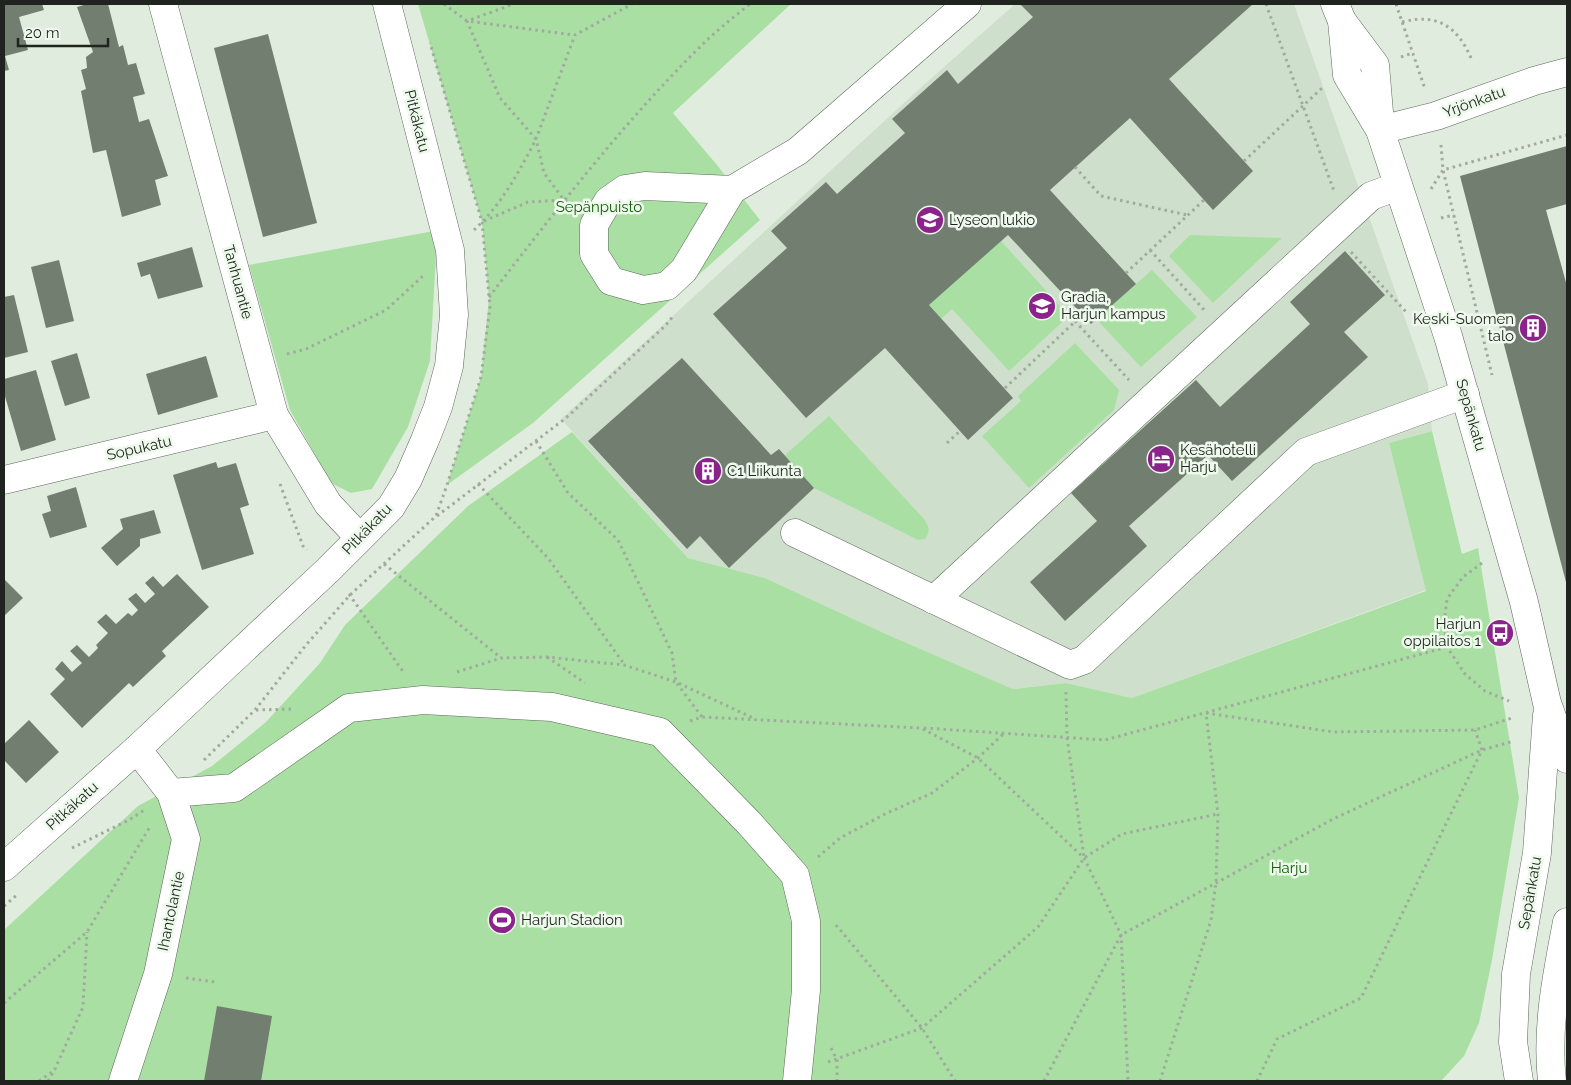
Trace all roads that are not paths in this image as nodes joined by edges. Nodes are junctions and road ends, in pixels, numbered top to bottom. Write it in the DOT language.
graph roads {
  1 [pos="163,4"];
  2 [pos="387,4"];
  3 [pos="966,4"];
  4 [pos="1338,12"];
  5 [pos="1567,72"];
  6 [pos="1380,130"];
  7 [pos="1398,186"];
  8 [pos="732,190"];
  9 [pos="1465,394"];
  10 [pos="274,415"];
  11 [pos="4,480"];
  12 [pos="795,533"];
  13 [pos="359,537"];
  14 [pos="934,600"];
  15 [pos="1547,703"];
  16 [pos="137,749"];
  17 [pos="1567,759"];
  18 [pos="171,793"];
  19 [pos="4,867"];
  20 [pos="1567,922"];
  21 [pos="798,1075"];
  22 [pos="123,1081"];
  23 [pos="1520,1081"];
  24 [pos="1552,1081"];
  1 -- 10 [label="street, Tanhuantie"];
  2 -- 13 [label="street, Pitkäkatu"];
  3 -- 8 [label="street"];
  4 -- 6 [label="street, Sepänkatu"];
  5 -- 6 [label="street, Yrjönkatu"];
  6 -- 7 [label="street, Sepänkatu"];
  7 -- 9 [label="street, Sepänkatu"];
  7 -- 14 [label="street"];
  8 -- 8 [label="street"];
  9 -- 14 [label="street"];
  9 -- 15 [label="street, Sepänkatu"];
  10 -- 11 [label="street, Sopukatu"];
  10 -- 13 [label="street, Tanhuantie"];
  12 -- 14 [label="street"];
  13 -- 16 [label="street, Pitkäkatu"];
  15 -- 17 [label="street, Sepänkatu"];
  15 -- 23 [label="street, Sepänkatu"];
  16 -- 18 [label="street, Ihantolantie"];
  16 -- 19 [label="street, Pitkäkatu"];
  18 -- 21 [label="street"];
  18 -- 22 [label="street, Ihantolantie"];
  20 -- 24 [label="street"];
}
